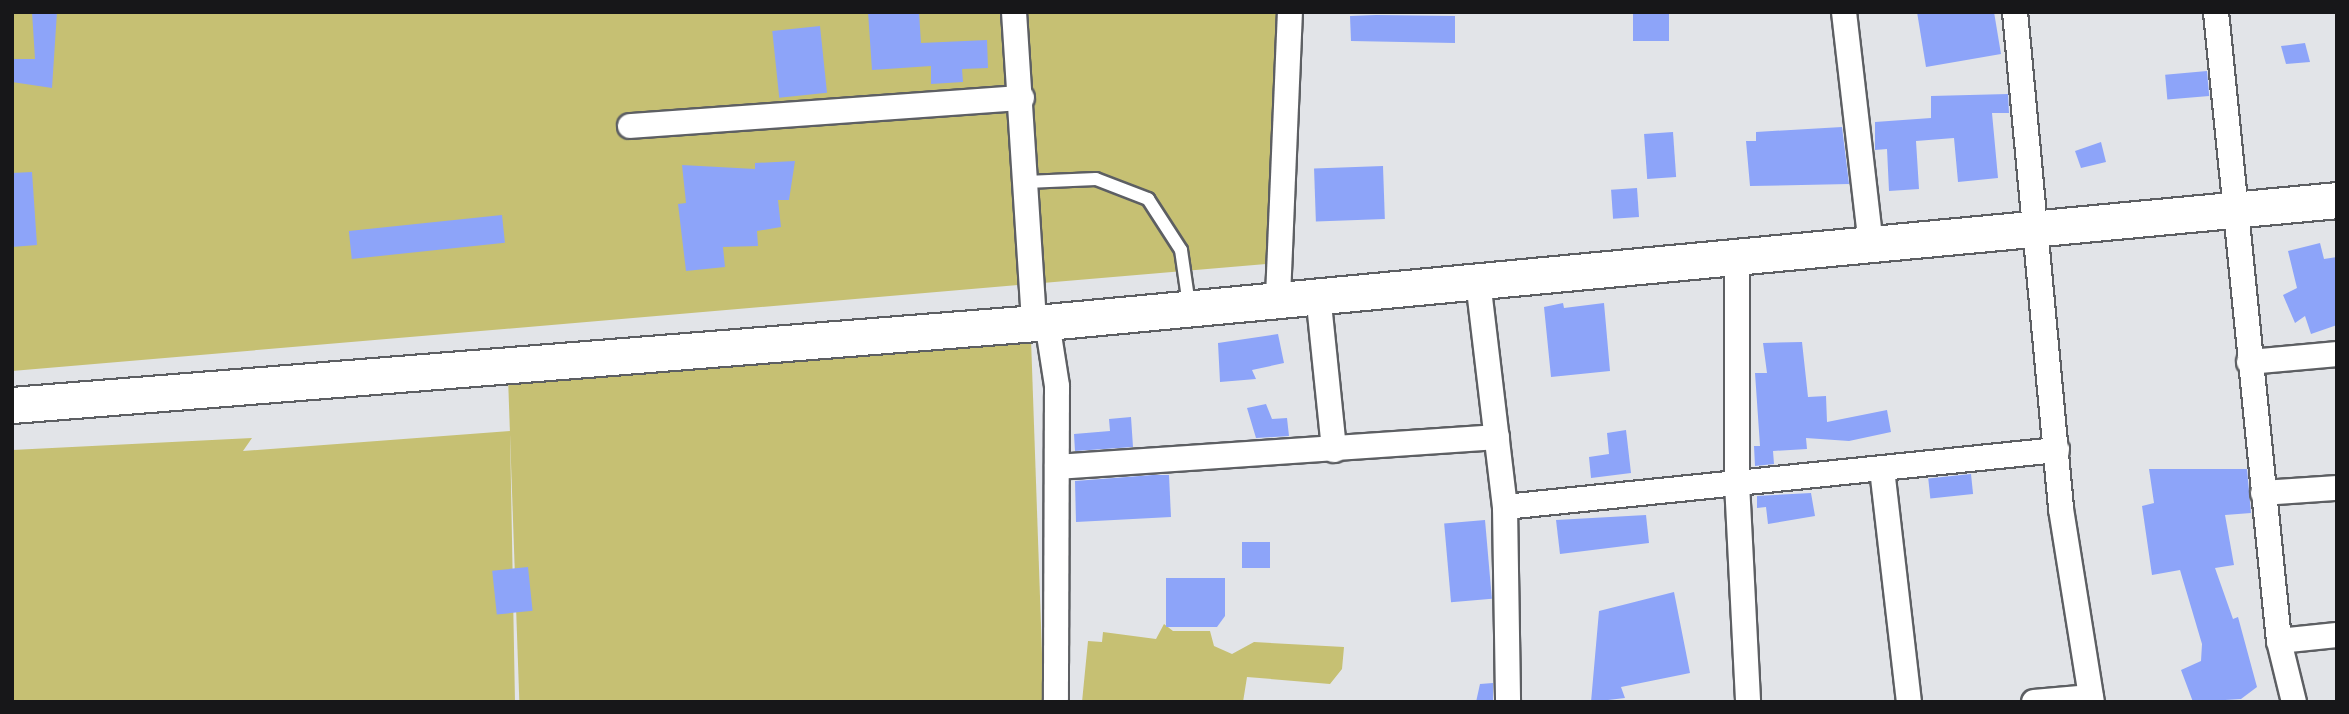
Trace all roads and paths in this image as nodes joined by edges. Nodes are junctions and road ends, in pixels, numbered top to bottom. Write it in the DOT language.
graph roads {
  1 [pos="1014,12"];
  2 [pos="1290,12"];
  3 [pos="1844,12"];
  4 [pos="2015,12"];
  5 [pos="2216,12"];
  6 [pos="1021,97"];
  7 [pos="630,126"];
  8 [pos="1026,182"];
  9 [pos="2337,200"];
  10 [pos="2232,209"];
  11 [pos="2035,227"];
  12 [pos="1871,244"];
  13 [pos="1737,258"];
  14 [pos="1478,281"];
  15 [pos="1318,294"];
  16 [pos="1278,297"];
  17 [pos="1189,305"];
  18 [pos="1040,322"];
  19 [pos="2337,354"];
  20 [pos="2249,362"];
  21 [pos="12,405"];
  22 [pos="1497,437"];
  23 [pos="1334,450"];
  24 [pos="2057,450"];
  25 [pos="1058,467"];
  26 [pos="1882,469"];
  27 [pos="1737,483"];
  28 [pos="2337,488"];
  29 [pos="2263,493"];
  30 [pos="1505,507"];
  31 [pos="2337,635"];
  32 [pos="2279,641"];
  33 [pos="2092,699"];
  34 [pos="1055,702"];
  35 [pos="1508,702"];
  36 [pos="1748,702"];
  37 [pos="1909,702"];
  38 [pos="2035,702"];
  39 [pos="2294,702"];
  1 -- 6 [label="street"];
  2 -- 16 [label="street"];
  3 -- 12 [label="street"];
  4 -- 11 [label="street"];
  5 -- 10 [label="street"];
  6 -- 7 [label="street"];
  6 -- 8 [label="street"];
  8 -- 17 [label="lane"];
  8 -- 18 [label="street"];
  9 -- 10 [label="street"];
  10 -- 11 [label="street"];
  10 -- 20 [label="street"];
  11 -- 12 [label="street"];
  11 -- 24 [label="street"];
  12 -- 13 [label="street"];
  13 -- 14 [label="street"];
  13 -- 27 [label="street"];
  14 -- 15 [label="street"];
  14 -- 22 [label="street"];
  15 -- 16 [label="street"];
  15 -- 23 [label="street"];
  16 -- 17 [label="street"];
  17 -- 18 [label="street"];
  18 -- 21 [label="street"];
  18 -- 25 [label="street"];
  19 -- 20 [label="street"];
  20 -- 29 [label="street"];
  22 -- 23 [label="street"];
  22 -- 30 [label="street"];
  23 -- 25 [label="street"];
  24 -- 26 [label="street"];
  24 -- 33 [label="street"];
  25 -- 34 [label="street"];
  26 -- 27 [label="street"];
  26 -- 37 [label="street"];
  27 -- 30 [label="street"];
  27 -- 36 [label="street"];
  28 -- 29 [label="street"];
  29 -- 32 [label="street"];
  30 -- 35 [label="street"];
  31 -- 32 [label="street"];
  32 -- 39 [label="street"];
  33 -- 38 [label="street"];
}
